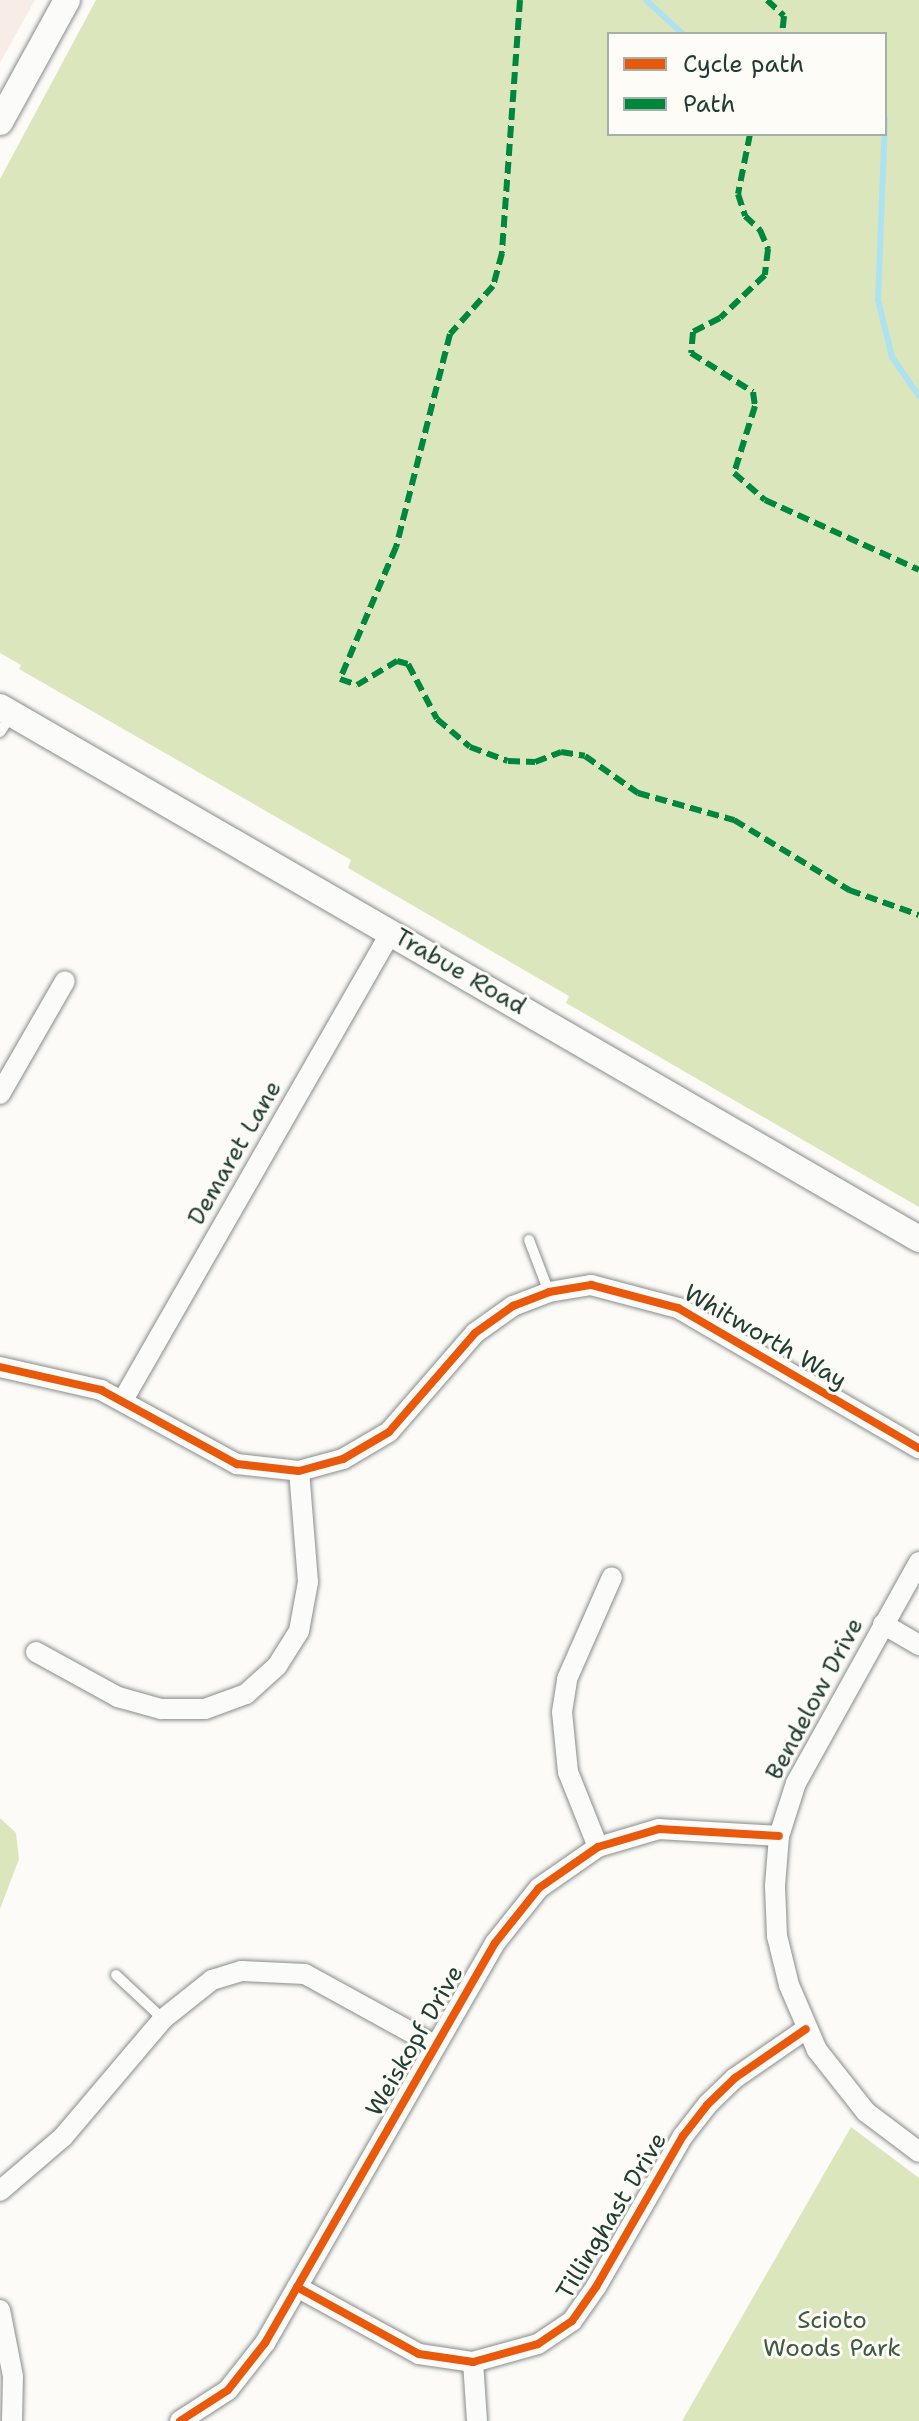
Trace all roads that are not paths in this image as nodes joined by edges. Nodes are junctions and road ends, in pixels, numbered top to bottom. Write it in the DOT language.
graph roads {
  1 [pos="67,0"];
  2 [pos="0,122"];
  3 [pos="4,717"];
  4 [pos="391,932"];
  5 [pos="65,981"];
  6 [pos="0,1094"];
  7 [pos="919,1239"];
  8 [pos="529,1240"];
  9 [pos="549,1292"];
  10 [pos="0,1367"];
  11 [pos="123,1400"];
  12 [pos="919,1448"];
  13 [pos="299,1471"];
  14 [pos="919,1562"];
  15 [pos="612,1577"];
  16 [pos="883,1624"];
  17 [pos="919,1645"];
  18 [pos="36,1652"];
  19 [pos="779,1836"];
  20 [pos="598,1847"];
  21 [pos="116,1975"];
  22 [pos="163,2019"];
  23 [pos="806,2029"];
  24 [pos="434,2045"];
  25 [pos="919,2152"];
  26 [pos="0,2191"];
  27 [pos="297,2287"];
  28 [pos="0,2310"];
  29 [pos="473,2362"];
  30 [pos="12,2421"];
  31 [pos="180,2421"];
  32 [pos="477,2421"];
  1 -- 2 [label="main road"];
  3 -- 4 [label="main road, Trabue Road"];
  4 -- 7 [label="main road, Trabue Road"];
  4 -- 11 [label="street, Demaret Lane"];
  5 -- 6 [label="street"];
  8 -- 9 [label="lane"];
  9 -- 12 [label="street, Whitworth Way"];
  9 -- 13 [label="street, Whitworth Way"];
  10 -- 11 [label="street, Whitworth Way"];
  11 -- 13 [label="street, Whitworth Way"];
  13 -- 18 [label="street"];
  14 -- 16 [label="street, Bendelow Drive"];
  15 -- 20 [label="street"];
  16 -- 17 [label="street"];
  16 -- 19 [label="street, Bendelow Drive"];
  19 -- 20 [label="street, Weiskopf Drive"];
  19 -- 23 [label="street, Bendelow Drive"];
  20 -- 24 [label="street, Weiskopf Drive"];
  21 -- 22 [label="lane"];
  22 -- 24 [label="street"];
  22 -- 26 [label="street"];
  23 -- 25 [label="street, Bendelow Drive"];
  23 -- 29 [label="street, Tillinghast Drive"];
  24 -- 27 [label="street, Weiskopf Drive"];
  27 -- 29 [label="street, Tillinghast Drive"];
  27 -- 31 [label="street, Weiskopf Drive"];
  28 -- 30 [label="street"];
  29 -- 32 [label="street"];
}
